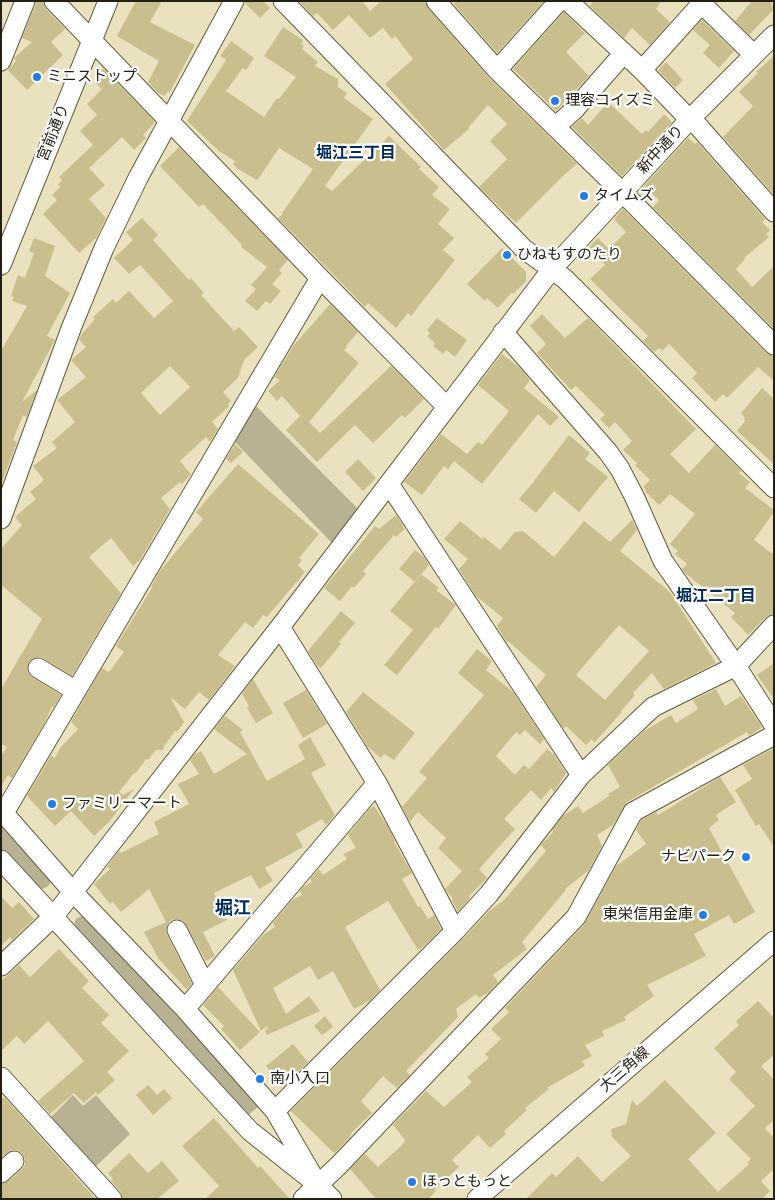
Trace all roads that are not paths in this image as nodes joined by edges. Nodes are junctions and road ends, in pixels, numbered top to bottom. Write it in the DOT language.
graph roads {
  1 [pos="25,1"];
  2 [pos="54,1"];
  3 [pos="108,1"];
  4 [pos="234,1"];
  5 [pos="283,1"];
  6 [pos="436,1"];
  7 [pos="559,1"];
  8 [pos="568,1"];
  9 [pos="701,2"];
  10 [pos="774,35"];
  11 [pos="92,40"];
  12 [pos="624,53"];
  13 [pos="753,54"];
  14 [pos="1,61"];
  15 [pos="497,70"];
  16 [pos="642,70"];
  17 [pos="690,118"];
  18 [pos="170,122"];
  19 [pos="555,127"];
  20 [pos="622,192"];
  21 [pos="774,212"];
  22 [pos="1,265"];
  23 [pos="552,269"];
  24 [pos="320,278"];
  25 [pos="503,332"];
  26 [pos="774,346"];
  27 [pos="447,407"];
  28 [pos="389,484"];
  29 [pos="774,488"];
  30 [pos="1,519"];
  31 [pos="774,625"];
  32 [pos="280,627"];
  33 [pos="736,666"];
  34 [pos="38,668"];
  35 [pos="76,690"];
  36 [pos="774,725"];
  37 [pos="774,735"];
  38 [pos="581,775"];
  39 [pos="377,783"];
  40 [pos="3,811"];
  41 [pos="1,860"];
  42 [pos="73,892"];
  43 [pos="53,917"];
  44 [pos="177,930"];
  45 [pos="455,931"];
  46 [pos="774,941"];
  47 [pos="1,966"];
  48 [pos="205,985"];
  49 [pos="185,1009"];
  50 [pos="1,1077"];
  51 [pos="275,1111"];
  52 [pos="318,1185"];
  53 [pos="112,1199"];
  54 [pos="303,1199"];
  55 [pos="332,1199"];
  56 [pos="477,1199"];
  1 -- 14 [label="street"];
  2 -- 11 [label="street"];
  3 -- 11 [label="street, 宮前通り"];
  4 -- 18 [label="street"];
  5 -- 23 [label="street"];
  6 -- 15 [label="street"];
  7 -- 15 [label="street"];
  8 -- 12 [label="street"];
  9 -- 13 [label="street"];
  9 -- 16 [label="street"];
  10 -- 13 [label="street, 新中通り"];
  11 -- 18 [label="street"];
  11 -- 22 [label="street, 宮前通り"];
  12 -- 16 [label="street"];
  12 -- 19 [label="street"];
  13 -- 17 [label="street, 新中通り"];
  15 -- 19 [label="street"];
  16 -- 17 [label="street"];
  17 -- 20 [label="street, 新中通り"];
  17 -- 21 [label="street"];
  18 -- 24 [label="street"];
  18 -- 30 [label="street"];
  19 -- 20 [label="street"];
  20 -- 23 [label="street, 新中通り"];
  20 -- 26 [label="street"];
  23 -- 25 [label="street, 新中通り"];
  23 -- 29 [label="street"];
  24 -- 27 [label="street"];
  24 -- 35 [label="street"];
  25 -- 27 [label="street, 新中通り"];
  25 -- 33 [label="street"];
  27 -- 28 [label="street, 新中通り"];
  28 -- 32 [label="street, 新中通り"];
  28 -- 38 [label="street"];
  31 -- 33 [label="street"];
  32 -- 39 [label="street"];
  32 -- 42 [label="street, 新中通り"];
  33 -- 36 [label="street"];
  33 -- 38 [label="street"];
  34 -- 35 [label="street"];
  35 -- 40 [label="street"];
  37 -- 52 [label="street"];
  38 -- 45 [label="street"];
  39 -- 45 [label="street"];
  39 -- 48 [label="street"];
  40 -- 42 [label="street"];
  41 -- 43 [label="street"];
  42 -- 43 [label="street, 新中通り"];
  42 -- 49 [label="street"];
  43 -- 47 [label="street, 新中通り"];
  43 -- 52 [label="street"];
  44 -- 48 [label="street"];
  45 -- 51 [label="street"];
  46 -- 56 [label="street, 大三角線"];
  48 -- 49 [label="street"];
  49 -- 51 [label="street"];
  50 -- 53 [label="street"];
  51 -- 52 [label="street"];
  52 -- 54 [label="street"];
  52 -- 55 [label="street"];
}
